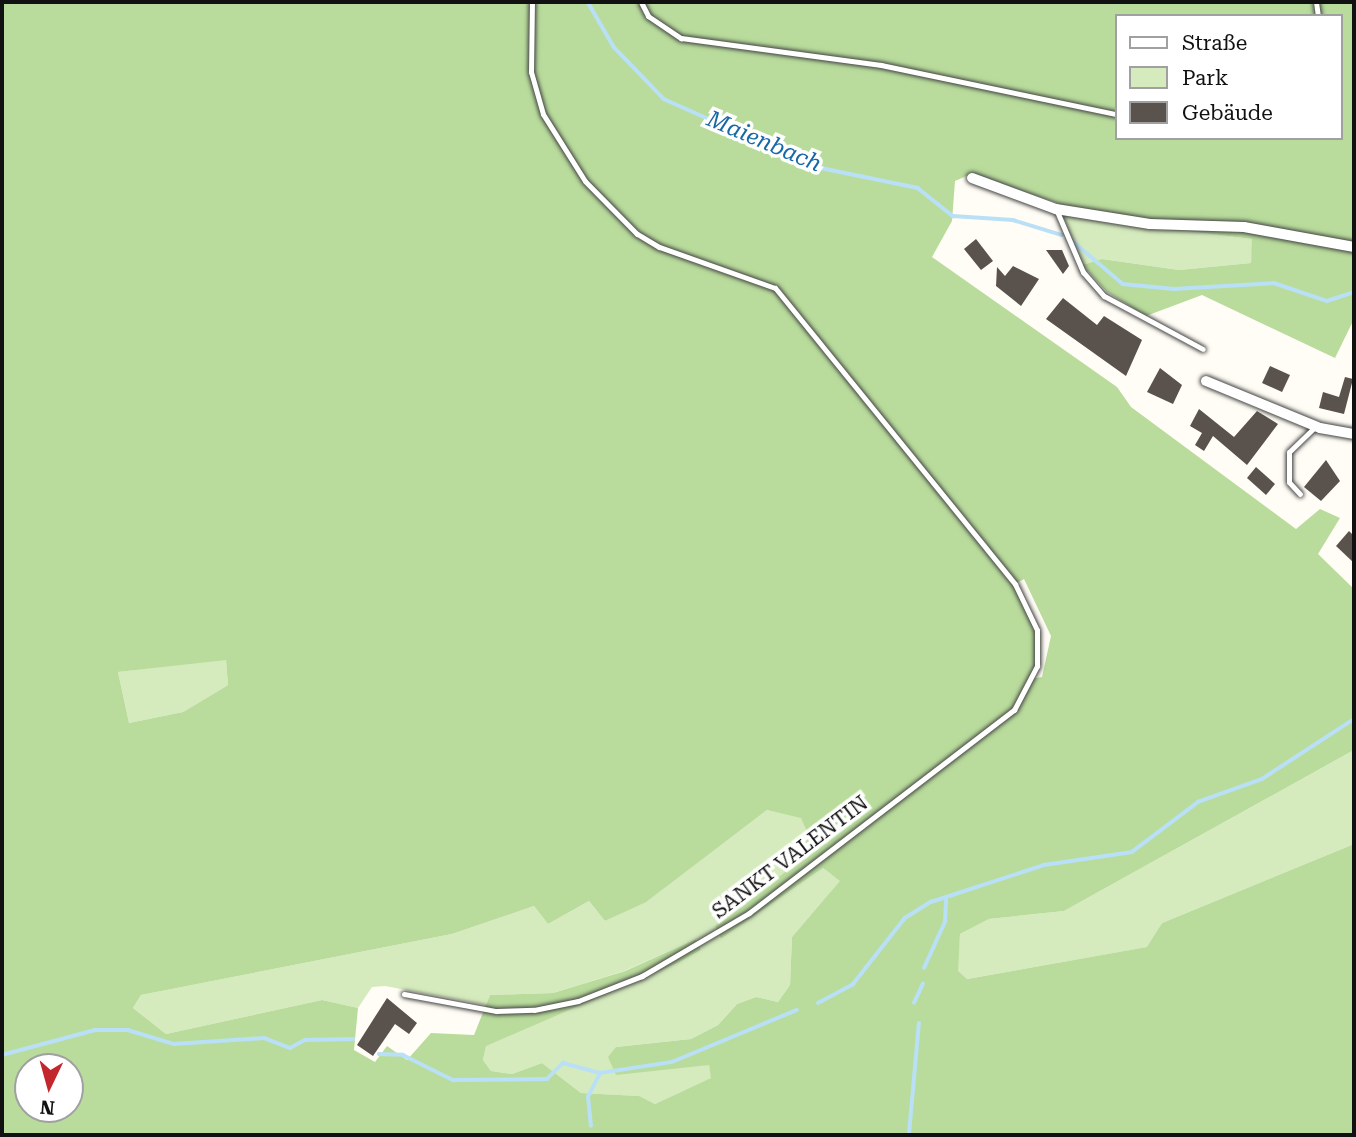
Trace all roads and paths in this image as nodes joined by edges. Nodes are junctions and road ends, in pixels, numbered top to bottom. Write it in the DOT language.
graph roads {
  1 [pos="532,2"];
  2 [pos="641,2"];
  3 [pos="1114,114"];
  4 [pos="972,178"];
  5 [pos="1056,209"];
  6 [pos="1354,247"];
  7 [pos="1203,349"];
  8 [pos="1206,381"];
  9 [pos="1316,426"];
  10 [pos="1354,434"];
  11 [pos="1300,494"];
  12 [pos="404,993"];
  1 -- 12 [label="lane, SANKT VALENTIN"];
  2 -- 3 [label="lane"];
  4 -- 5 [label="street"];
  5 -- 6 [label="street"];
  5 -- 7 [label="lane"];
  8 -- 9 [label="street"];
  9 -- 10 [label="street"];
  9 -- 11 [label="lane"];
}
